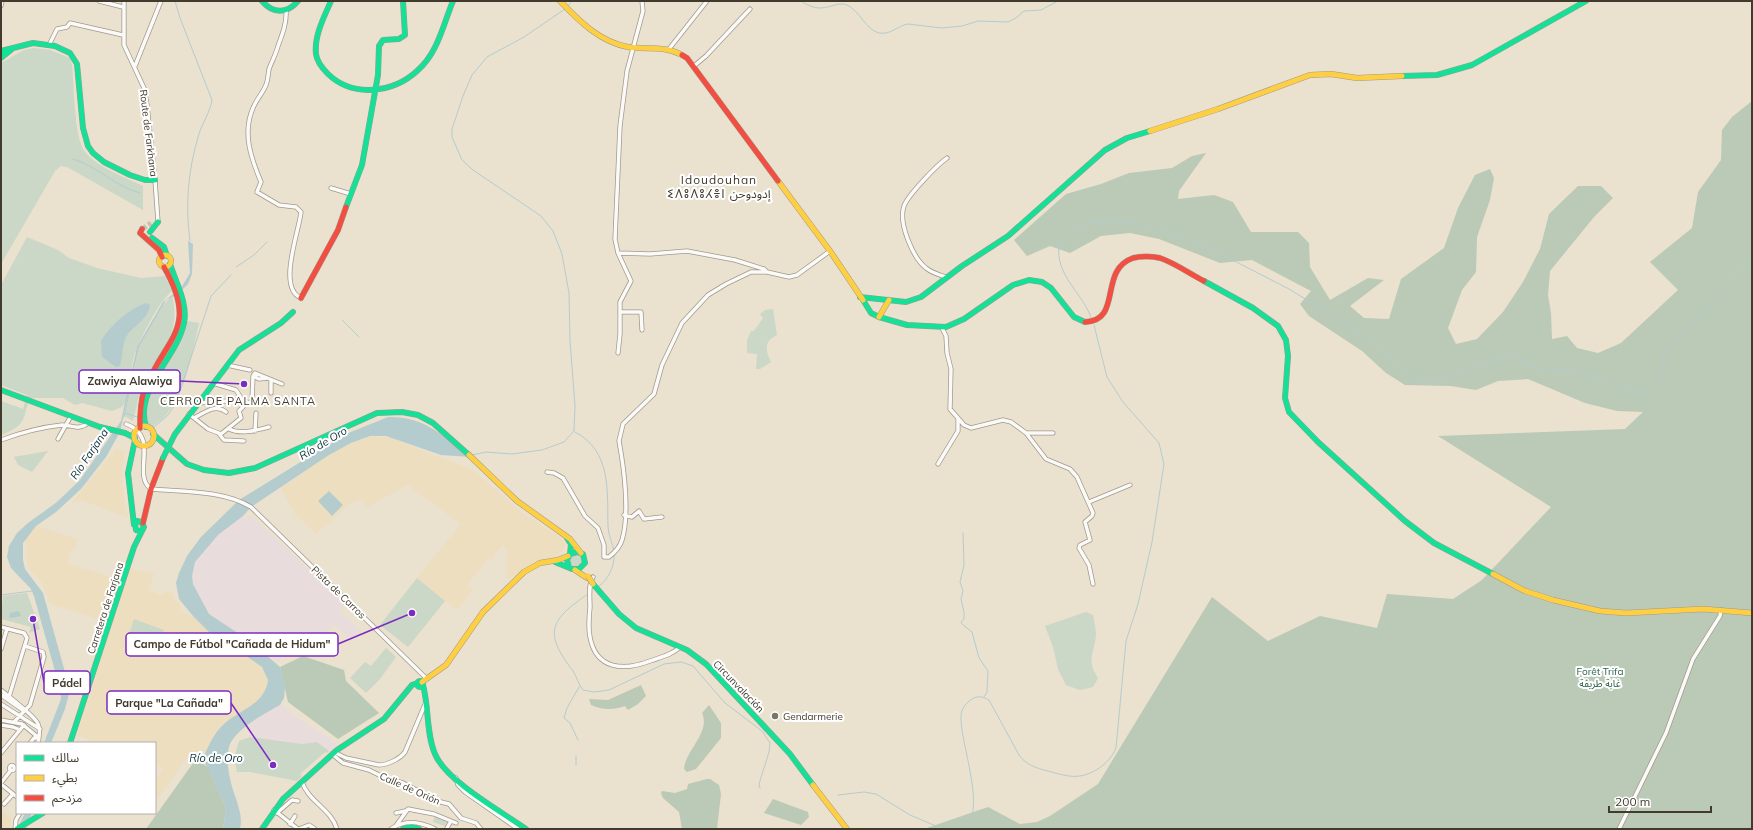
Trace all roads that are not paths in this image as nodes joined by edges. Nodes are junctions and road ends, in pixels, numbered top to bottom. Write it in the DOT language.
graph roads {
  1 [pos="2,1"];
  2 [pos="99,1"];
  3 [pos="124,1"];
  4 [pos="161,1"];
  5 [pos="262,1"];
  6 [pos="298,1"];
  7 [pos="330,1"];
  8 [pos="403,1"];
  9 [pos="454,1"];
  10 [pos="642,1"];
  11 [pos="707,1"];
  12 [pos="1586,1"];
  13 [pos="560,2"];
  14 [pos="1,6"];
  15 [pos="123,7"];
  16 [pos="750,9"];
  17 [pos="286,11"];
  18 [pos="123,35"];
  19 [pos="49,45"];
  20 [pos="633,47"];
  21 [pos="669,49"];
  22 [pos="12,50"];
  23 [pos="1,51"];
  24 [pos="1,58"];
  25 [pos="135,66"];
  26 [pos="694,66"];
  27 [pos="376,90"];
  28 [pos="947,158"];
  29 [pos="155,180"];
  30 [pos="331,188"];
  31 [pos="351,194"];
  32 [pos="158,220"];
  33 [pos="151,223"];
  34 [pos="142,230"];
  35 [pos="151,238"];
  36 [pos="830,251"];
  37 [pos="618,253"];
  38 [pos="164,256"];
  39 [pos="170,264"];
  40 [pos="164,267"];
  41 [pos="767,272"];
  42 [pos="946,277"];
  43 [pos="177,288"];
  44 [pos="301,298"];
  45 [pos="860,298"];
  46 [pos="889,300"];
  47 [pos="293,312"];
  48 [pos="620,312"];
  49 [pos="879,317"];
  50 [pos="942,328"];
  51 [pos="642,330"];
  52 [pos="618,352"];
  53 [pos="227,365"];
  54 [pos="250,370"];
  55 [pos="269,379"];
  56 [pos="213,383"];
  57 [pos="282,384"];
  58 [pos="1,390"];
  59 [pos="271,393"];
  60 [pos="227,401"];
  61 [pos="243,401"];
  62 [pos="198,403"];
  63 [pos="226,412"];
  64 [pos="256,413"];
  65 [pos="189,414"];
  66 [pos="71,416"];
  67 [pos="194,418"];
  68 [pos="958,419"];
  69 [pos="142,420"];
  70 [pos="88,423"];
  71 [pos="126,424"];
  72 [pos="66,425"];
  73 [pos="146,427"];
  74 [pos="269,427"];
  75 [pos="229,429"];
  76 [pos="138,430"];
  77 [pos="255,431"];
  78 [pos="1026,432"];
  79 [pos="125,433"];
  80 [pos="1053,433"];
  81 [pos="153,434"];
  82 [pos="219,434"];
  83 [pos="58,439"];
  84 [pos="135,439"];
  85 [pos="1,440"];
  86 [pos="244,441"];
  87 [pos="151,442"];
  88 [pos="161,442"];
  89 [pos="142,446"];
  90 [pos="132,450"];
  91 [pos="938,464"];
  92 [pos="547,472"];
  93 [pos="1130,485"];
  94 [pos="151,489"];
  95 [pos="1089,502"];
  96 [pos="132,510"];
  97 [pos="624,514"];
  98 [pos="662,517"];
  99 [pos="141,522"];
  100 [pos="134,527"];
  101 [pos="143,529"];
  102 [pos="561,532"];
  103 [pos="134,547"];
  104 [pos="581,553"];
  105 [pos="569,555"];
  106 [pos="552,562"];
  107 [pos="584,565"];
  108 [pos="569,567"];
  109 [pos="574,570"];
  110 [pos="589,577"];
  111 [pos="1093,584"];
  112 [pos="1721,610"];
  113 [pos="1752,613"];
  114 [pos="1,627"];
  115 [pos="7,629"];
  116 [pos="25,646"];
  117 [pos="680,647"];
  118 [pos="1,649"];
  119 [pos="421,683"];
  120 [pos="1,690"];
  121 [pos="1,695"];
  122 [pos="8,698"];
  123 [pos="426,701"];
  124 [pos="1,704"];
  125 [pos="24,711"];
  126 [pos="19,715"];
  127 [pos="1,720"];
  128 [pos="14,722"];
  129 [pos="1,725"];
  130 [pos="24,726"];
  131 [pos="40,729"];
  132 [pos="20,730"];
  133 [pos="39,738"];
  134 [pos="31,742"];
  135 [pos="38,742"];
  136 [pos="70,742"];
  137 [pos="2,751"];
  138 [pos="333,753"];
  139 [pos="346,758"];
  140 [pos="16,765"];
  141 [pos="356,766"];
  142 [pos="456,778"];
  143 [pos="302,782"];
  144 [pos="1,784"];
  145 [pos="295,788"];
  146 [pos="305,791"];
  147 [pos="13,794"];
  148 [pos="16,796"];
  149 [pos="298,801"];
  150 [pos="4,804"];
  151 [pos="405,809"];
  152 [pos="275,812"];
  153 [pos="396,813"];
  154 [pos="20,814"];
  155 [pos="42,814"];
  156 [pos="295,816"];
  157 [pos="451,821"];
  158 [pos="290,824"];
  159 [pos="456,824"];
  160 [pos="393,828"];
  161 [pos="447,828"];
  162 [pos="16,829"];
  163 [pos="262,829"];
  164 [pos="296,829"];
  165 [pos="315,829"];
  166 [pos="337,829"];
  167 [pos="403,829"];
  168 [pos="419,829"];
  169 [pos="435,829"];
  170 [pos="481,829"];
  171 [pos="518,829"];
  172 [pos="526,829"];
  173 [pos="847,829"];
  174 [pos="1619,829"];
  1 -- 14 [label="street"];
  2 -- 15 [label="street"];
  3 -- 15 [label="street, Route de Farkhana"];
  4 -- 25 [label="street"];
  5 -- 17 [label="street"];
  6 -- 17 [label="street"];
  7 -- 27 [label="street"];
  8 -- 27 [label="street"];
  9 -- 27 [label="street"];
  10 -- 20 [label="street"];
  11 -- 21 [label="street"];
  12 -- 42 [label="street"];
  13 -- 20 [label="street"];
  15 -- 18 [label="street, Route de Farkhana"];
  16 -- 26 [label="street"];
  17 -- 44 [label="street"];
  18 -- 19 [label="street"];
  18 -- 25 [label="street, Route de Farkhana"];
  19 -- 22 [label="street"];
  19 -- 29 [label="street"];
  20 -- 21 [label="street"];
  20 -- 37 [label="street"];
  21 -- 26 [label="street"];
  22 -- 23 [label="street"];
  22 -- 24 [label="street"];
  25 -- 29 [label="street, Route de Farkhana"];
  26 -- 36 [label="street"];
  27 -- 31 [label="street"];
  28 -- 42 [label="street"];
  29 -- 32 [label="street, Route de Farkhana"];
  30 -- 31 [label="street"];
  31 -- 44 [label="street"];
  32 -- 33 [label="street"];
  32 -- 35 [label="street"];
  34 -- 35 [label="street"];
  35 -- 38 [label="street"];
  36 -- 41 [label="street"];
  36 -- 45 [label="street"];
  37 -- 41 [label="street"];
  37 -- 48 [label="street"];
  38 -- 39 [label="street"];
  38 -- 40 [label="street"];
  39 -- 40 [label="street"];
  39 -- 43 [label="street"];
  40 -- 43 [label="street"];
  41 -- 97 [label="street"];
  42 -- 46 [label="street"];
  43 -- 69 [label="street"];
  45 -- 46 [label="street"];
  45 -- 49 [label="street"];
  46 -- 49 [label="street"];
  47 -- 53 [label="street"];
  48 -- 51 [label="street"];
  48 -- 52 [label="street"];
  49 -- 50 [label="street"];
  50 -- 68 [label="street"];
  50 -- 112 [label="street"];
  53 -- 54 [label="street"];
  53 -- 56 [label="street"];
  55 -- 57 [label="street"];
  55 -- 59 [label="street"];
  55 -- 61 [label="street"];
  56 -- 61 [label="street"];
  56 -- 62 [label="street"];
  58 -- 66 [label="street"];
  60 -- 62 [label="street"];
  61 -- 75 [label="street"];
  62 -- 65 [label="street"];
  63 -- 67 [label="street"];
  64 -- 77 [label="street"];
  65 -- 67 [label="street"];
  65 -- 94 [label="street, bridge"];
  66 -- 70 [label="street"];
  66 -- 72 [label="street"];
  67 -- 82 [label="street"];
  68 -- 78 [label="street"];
  68 -- 91 [label="street"];
  69 -- 73 [label="street"];
  69 -- 76 [label="street"];
  70 -- 72 [label="street"];
  70 -- 79 [label="street"];
  71 -- 76 [label="street"];
  72 -- 83 [label="street"];
  72 -- 85 [label="street"];
  73 -- 76 [label="street"];
  73 -- 81 [label="street"];
  74 -- 77 [label="street"];
  75 -- 77 [label="street"];
  75 -- 82 [label="street"];
  76 -- 79 [label="street"];
  76 -- 84 [label="street, Carretera de Farjana"];
  76 -- 89 [label="street"];
  78 -- 80 [label="street"];
  78 -- 95 [label="street"];
  79 -- 84 [label="street"];
  81 -- 87 [label="street"];
  81 -- 88 [label="street"];
  82 -- 86 [label="street"];
  84 -- 89 [label="street"];
  84 -- 90 [label="street, Carretera de Farjana"];
  87 -- 88 [label="street"];
  87 -- 89 [label="street"];
  88 -- 102 [label="street"];
  89 -- 90 [label="street"];
  89 -- 94 [label="street"];
  90 -- 96 [label="street, Carretera de Farjana"];
  92 -- 97 [label="street"];
  93 -- 95 [label="street"];
  94 -- 99 [label="street"];
  94 -- 119 [label="street, Pista de Carros"];
  95 -- 111 [label="street"];
  96 -- 99 [label="street, Carretera de Farjana"];
  96 -- 100 [label="street, Carretera de Farjana"];
  97 -- 98 [label="street"];
  99 -- 100 [label="street"];
  99 -- 101 [label="street"];
  100 -- 101 [label="street"];
  100 -- 103 [label="street, Carretera de Farjana"];
  101 -- 103 [label="street, Carretera de Farjana"];
  102 -- 104 [label="street"];
  102 -- 105 [label="street"];
  103 -- 136 [label="street, Carretera de Farjana"];
  104 -- 105 [label="street"];
  104 -- 107 [label="street"];
  105 -- 106 [label="street"];
  105 -- 108 [label="street"];
  106 -- 108 [label="street"];
  106 -- 119 [label="street"];
  107 -- 109 [label="street"];
  107 -- 110 [label="street"];
  108 -- 109 [label="street"];
  109 -- 110 [label="street"];
  110 -- 117 [label="street, Circunvalación, bridge"];
  110 -- 117 [label="street"];
  112 -- 113 [label="street"];
  112 -- 174 [label="street"];
  114 -- 115 [label="street"];
  115 -- 116 [label="street"];
  115 -- 118 [label="street"];
  116 -- 122 [label="street"];
  116 -- 125 [label="street"];
  117 -- 173 [label="street, Circunvalación"];
  119 -- 123 [label="street"];
  119 -- 138 [label="street"];
  120 -- 122 [label="street"];
  121 -- 122 [label="street"];
  122 -- 125 [label="street"];
  123 -- 139 [label="street"];
  123 -- 142 [label="street"];
  124 -- 126 [label="street"];
  125 -- 126 [label="street"];
  125 -- 131 [label="street"];
  126 -- 128 [label="street"];
  126 -- 131 [label="street"];
  127 -- 128 [label="street"];
  128 -- 130 [label="street"];
  129 -- 132 [label="street"];
  130 -- 132 [label="street"];
  130 -- 133 [label="street"];
  131 -- 133 [label="street"];
  132 -- 137 [label="street"];
  133 -- 134 [label="street"];
  133 -- 135 [label="street"];
  138 -- 139 [label="street"];
  138 -- 141 [label="street, Calle de Orión"];
  138 -- 143 [label="street"];
  139 -- 141 [label="street"];
  140 -- 144 [label="street"];
  141 -- 170 [label="street, Calle de Orión"];
  142 -- 171 [label="street"];
  142 -- 172 [label="street"];
  143 -- 145 [label="street"];
  143 -- 146 [label="street"];
  144 -- 147 [label="street"];
  145 -- 146 [label="street"];
  145 -- 152 [label="street"];
  146 -- 166 [label="street"];
  147 -- 148 [label="street"];
  147 -- 150 [label="street"];
  149 -- 152 [label="street"];
  151 -- 153 [label="street"];
  151 -- 157 [label="street"];
  151 -- 160 [label="street"];
  152 -- 158 [label="street"];
  152 -- 163 [label="street"];
  154 -- 162 [label="street"];
  155 -- 162 [label="street"];
  156 -- 158 [label="street"];
  157 -- 159 [label="street"];
  157 -- 161 [label="street"];
  158 -- 164 [label="street"];
  160 -- 169 [label="street"];
  164 -- 165 [label="street"];
  167 -- 168 [label="street"];
}
